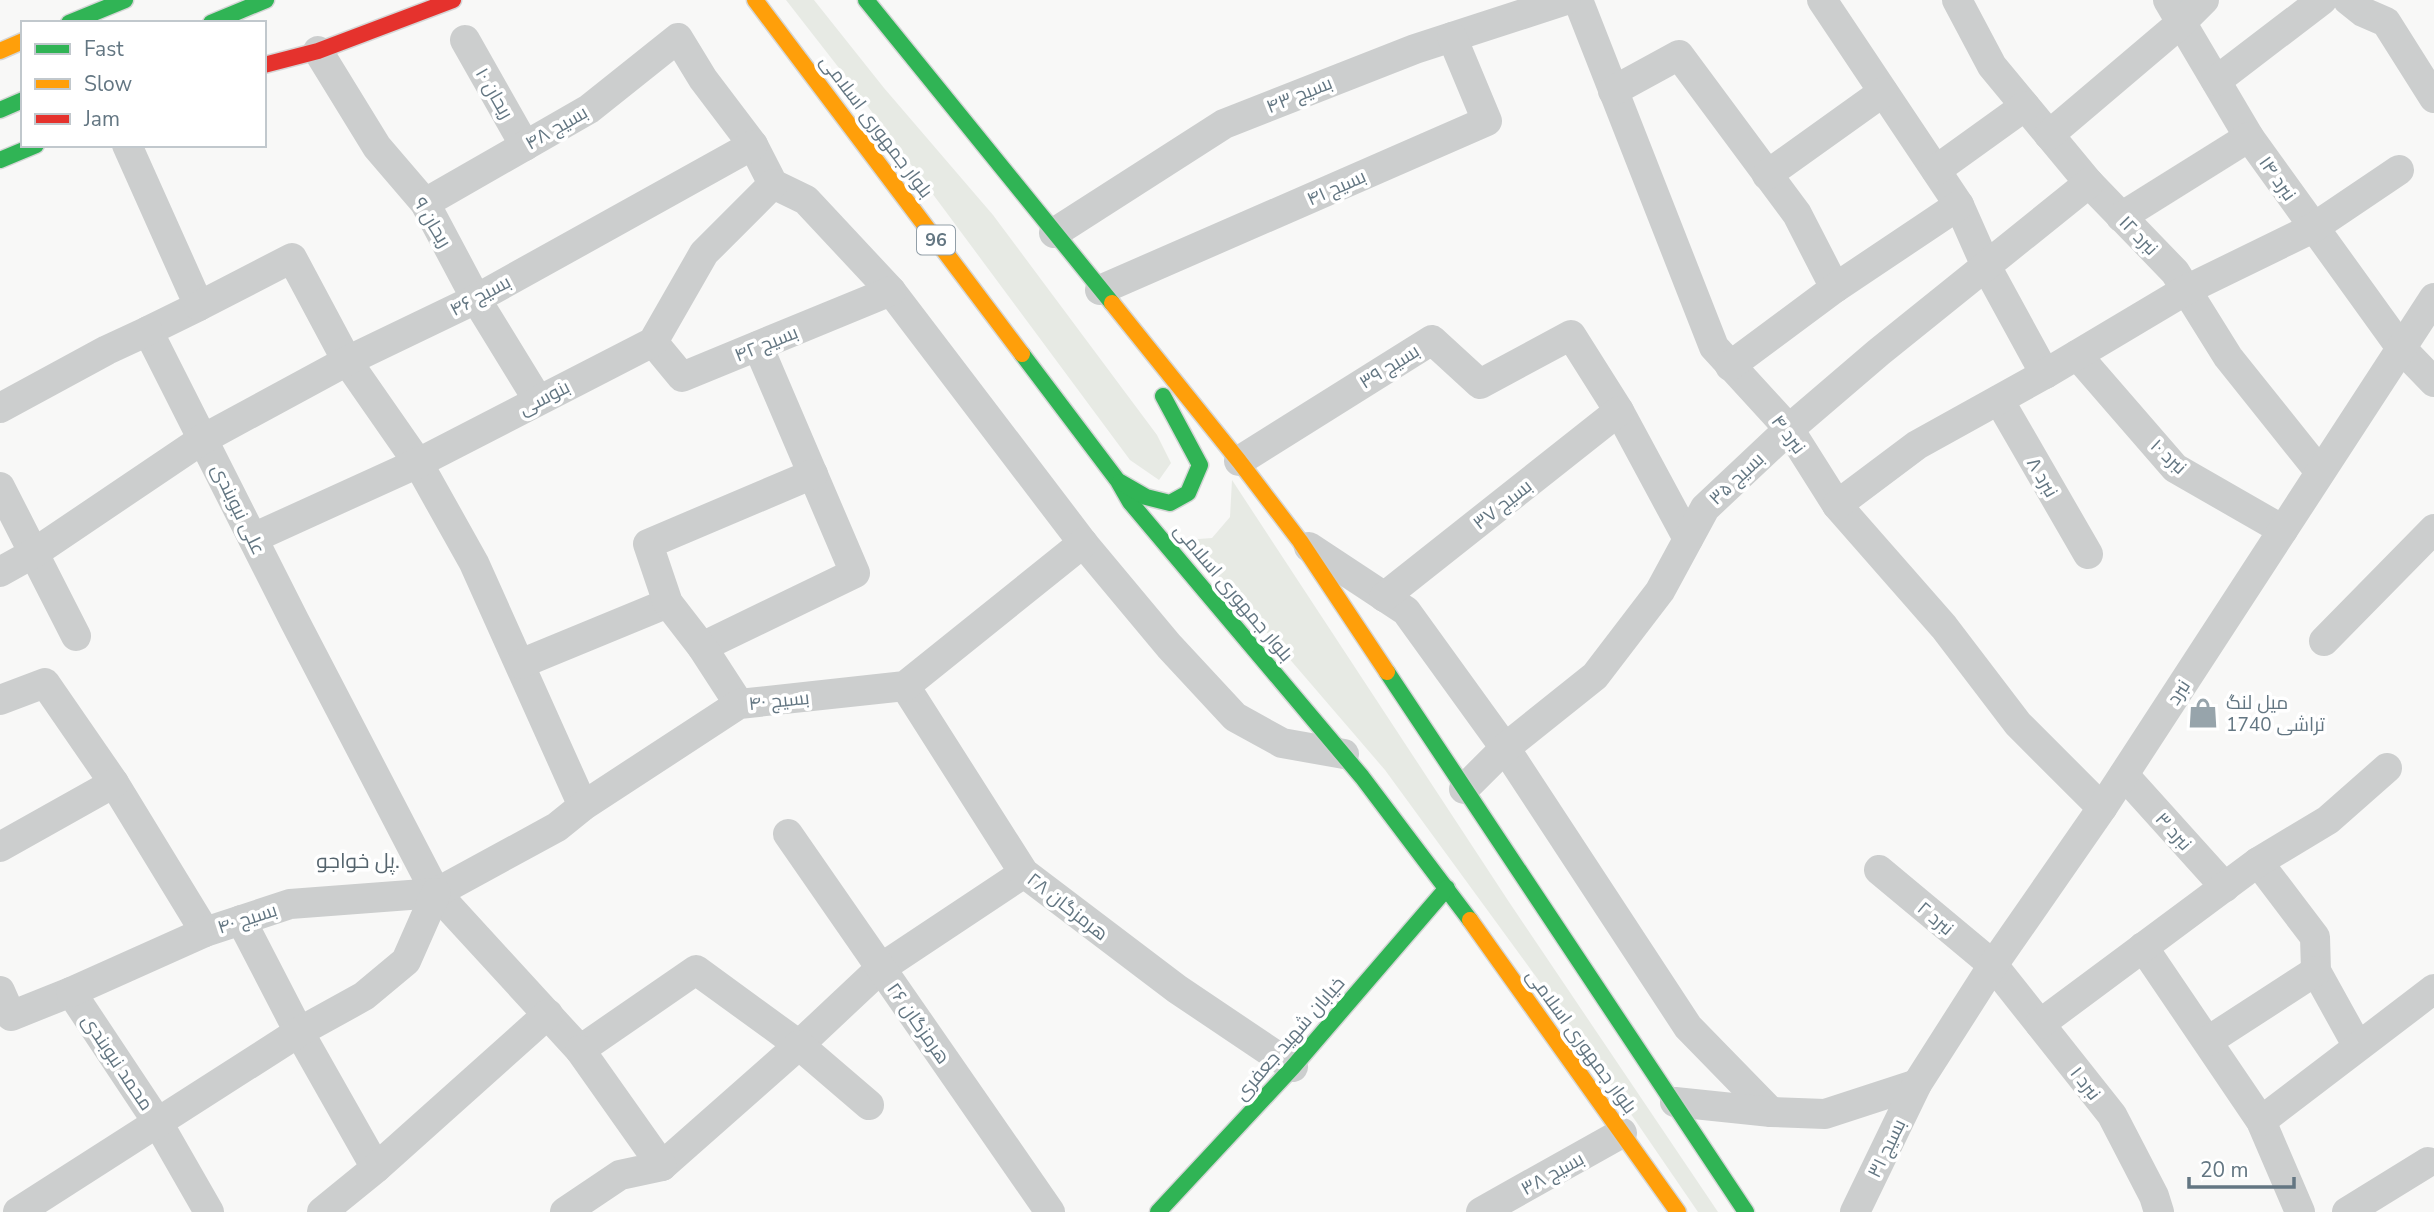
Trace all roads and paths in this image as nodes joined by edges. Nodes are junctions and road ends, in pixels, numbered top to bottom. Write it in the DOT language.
graph roads {
  1 [pos="125,0"];
  2 [pos="266,0"];
  3 [pos="453,0"];
  4 [pos="866,0"];
  5 [pos="1566,0"];
  6 [pos="1578,0"];
  7 [pos="1822,0"];
  8 [pos="1957,0"];
  9 [pos="2204,0"];
  10 [pos="2322,0"];
  11 [pos="2348,0"];
  12 [pos="736,2"];
  13 [pos="757,2"];
  14 [pos="2175,12"];
  15 [pos="74,21"];
  16 [pos="216,21"];
  17 [pos="1452,37"];
  18 [pos="464,40"];
  19 [pos="21,42"];
  20 [pos="0,51"];
  21 [pos="318,51"];
  22 [pos="266,64"];
  23 [pos="2216,81"];
  24 [pos="1613,91"];
  25 [pos="1883,92"];
  26 [pos="2434,98"];
  27 [pos="21,101"];
  28 [pos="2025,106"];
  29 [pos="0,110"];
  30 [pos="2049,135"];
  31 [pos="2249,137"];
  32 [pos="753,145"];
  33 [pos="525,146"];
  34 [pos="31,147"];
  35 [pos="128,147"];
  36 [pos="0,160"];
  37 [pos="1936,170"];
  38 [pos="2399,170"];
  39 [pos="1767,175"];
  40 [pos="2089,183"];
  41 [pos="773,184"];
  42 [pos="425,203"];
  43 [pos="1959,205"];
  44 [pos="2122,216"];
  45 [pos="2313,228"];
  46 [pos="1055,233"];
  47 [pos="1986,266"];
  48 [pos="1835,288"];
  49 [pos="1101,290"];
  50 [pos="2186,290"];
  51 [pos="891,291"];
  52 [pos="2434,298"];
  53 [pos="476,299"];
  54 [pos="199,306"];
  55 [pos="148,331"];
  56 [pos="653,342"];
  57 [pos="758,346"];
  58 [pos="2401,348"];
  59 [pos="2077,355"];
  60 [pos="347,361"];
  61 [pos="1730,366"];
  62 [pos="2045,374"];
  63 [pos="2434,382"];
  64 [pos="538,400"];
  65 [pos="1999,400"];
  66 [pos="0,408"];
  67 [pos="1619,411"];
  68 [pos="1789,429"];
  69 [pos="204,439"];
  70 [pos="1239,461"];
  71 [pos="418,463"];
  72 [pos="2320,472"];
  73 [pos="813,474"];
  74 [pos="1118,481"];
  75 [pos="0,487"];
  76 [pos="1837,505"];
  77 [pos="2434,529"];
  78 [pos="2283,530"];
  79 [pos="253,538"];
  80 [pos="1688,539"];
  81 [pos="1300,541"];
  82 [pos="1083,543"];
  83 [pos="34,553"];
  84 [pos="2088,554"];
  85 [pos="0,572"];
  86 [pos="1384,597"];
  87 [pos="668,603"];
  88 [pos="76,636"];
  89 [pos="2324,641"];
  90 [pos="702,647"];
  91 [pos="520,664"];
  92 [pos="905,686"];
  93 [pos="0,700"];
  94 [pos="739,704"];
  95 [pos="1505,748"];
  96 [pos="1344,754"];
  97 [pos="2387,768"];
  98 [pos="2124,775"];
  99 [pos="114,783"];
  100 [pos="1464,789"];
  101 [pos="583,806"];
  102 [pos="2102,808"];
  103 [pos="788,834"];
  104 [pos="0,847"];
  105 [pos="2258,862"];
  106 [pos="1879,870"];
  107 [pos="1024,873"];
  108 [pos="2225,887"];
  109 [pos="1447,888"];
  110 [pos="436,893"];
  111 [pos="241,920"];
  112 [pos="205,932"];
  113 [pos="2143,947"];
  114 [pos="1993,965"];
  115 [pos="881,968"];
  116 [pos="2316,971"];
  117 [pos="2434,989"];
  118 [pos="71,992"];
  119 [pos="4,1009"];
  120 [pos="548,1014"];
  121 [pos="2040,1024"];
  122 [pos="299,1032"];
  123 [pos="2208,1041"];
  124 [pos="799,1045"];
  125 [pos="2357,1045"];
  126 [pos="580,1050"];
  127 [pos="1293,1067"];
  128 [pos="1917,1084"];
  129 [pos="1675,1102"];
  130 [pos="869,1105"];
  131 [pos="1771,1112"];
  132 [pos="2261,1121"];
  133 [pos="159,1123"];
  134 [pos="1622,1133"];
  135 [pos="2428,1162"];
  136 [pos="662,1166"];
  137 [pos="376,1168"];
  138 [pos="1172,1207"];
  139 [pos="18,1212"];
  140 [pos="209,1212"];
  141 [pos="322,1212"];
  142 [pos="565,1212"];
  143 [pos="1050,1212"];
  144 [pos="1481,1212"];
  145 [pos="1678,1212"];
  146 [pos="1746,1212"];
  147 [pos="1855,1212"];
  148 [pos="2159,1212"];
  149 [pos="2300,1212"];
  150 [pos="2347,1212"];
  1 -- 15 [label="main road"];
  2 -- 16 [label="main road"];
  3 -- 21 [label="main road"];
  4 -- 46 [label="main road, بلوار جمهوری اسلامی / 96"];
  5 -- 17 [label="street, بسیج ۴۳"];
  6 -- 24 [label="street, نبرد ۴"];
  7 -- 25 [label="street"];
  8 -- 28 [label="street, نبرد ۱۲"];
  9 -- 14 [label="street"];
  10 -- 23 [label="street"];
  11 -- 26 [label="street"];
  12 -- 13 [label="main road"];
  13 -- 74 [label="main road, بلوار جمهوری اسلامی / 96"];
  14 -- 23 [label="street, نبرد ۱۴"];
  14 -- 30 [label="street"];
  17 -- 46 [label="street, بسیج ۴۳"];
  17 -- 49 [label="street, بسیج ۴۱"];
  18 -- 33 [label="street, ریحان ۱۰"];
  19 -- 20 [label="main road"];
  21 -- 22 [label="main road"];
  21 -- 42 [label="street, ریحان ۹"];
  23 -- 31 [label="street, نبرد ۱۴"];
  24 -- 39 [label="street"];
  24 -- 61 [label="street, نبرد ۴"];
  25 -- 37 [label="street"];
  25 -- 39 [label="street"];
  27 -- 29 [label="main road"];
  28 -- 30 [label="street, نبرد ۱۲"];
  28 -- 37 [label="street"];
  30 -- 40 [label="street, نبرد ۱۲"];
  31 -- 44 [label="street"];
  31 -- 45 [label="street, نبرد ۱۴"];
  32 -- 33 [label="street, بسیج ۴۸"];
  32 -- 41 [label="street"];
  32 -- 53 [label="street, بسیج ۴۶"];
  33 -- 42 [label="street, بسیج ۴۸"];
  34 -- 36 [label="main road"];
  35 -- 54 [label="street"];
  37 -- 43 [label="street"];
  38 -- 45 [label="street"];
  39 -- 48 [label="street"];
  40 -- 44 [label="street, نبرد ۱۲"];
  40 -- 47 [label="street, بسیج ۳۵"];
  41 -- 51 [label="street"];
  41 -- 56 [label="street"];
  42 -- 53 [label="street, ریحان ۹"];
  43 -- 47 [label="street"];
  43 -- 48 [label="street"];
  44 -- 50 [label="street, نبرد ۱۲"];
  45 -- 50 [label="street"];
  45 -- 58 [label="street, نبرد ۱۴"];
  46 -- 49 [label="main road, بلوار جمهوری اسلامی / 96"];
  47 -- 62 [label="street"];
  47 -- 68 [label="street, بسیج ۳۵"];
  48 -- 61 [label="street"];
  49 -- 70 [label="main road, بلوار جمهوری اسلامی"];
  49 -- 74 [label="main road, 96"];
  50 -- 59 [label="street"];
  50 -- 72 [label="street, نبرد ۱۲"];
  51 -- 57 [label="street, بسیج ۴۲"];
  51 -- 82 [label="street"];
  52 -- 58 [label="street, نبرد"];
  53 -- 60 [label="street, بسیج ۴۶"];
  53 -- 64 [label="street, ریحان ۹"];
  54 -- 55 [label="street"];
  54 -- 60 [label="street"];
  55 -- 66 [label="street"];
  55 -- 69 [label="street, علی نبوبندی"];
  56 -- 57 [label="street, بسیج ۴۲"];
  56 -- 64 [label="street, بنوسی"];
  57 -- 73 [label="street"];
  58 -- 63 [label="street, نبرد ۱۴"];
  58 -- 72 [label="street, نبرد"];
  59 -- 62 [label="street"];
  59 -- 78 [label="street, نبرد ۱۰"];
  60 -- 69 [label="street, بسیج ۴۶"];
  60 -- 71 [label="street"];
  61 -- 68 [label="street, نبرد ۴"];
  62 -- 65 [label="street"];
  64 -- 71 [label="street, بنوسی"];
  65 -- 76 [label="street"];
  65 -- 84 [label="street, نبرد ۸"];
  67 -- 70 [label="street, بسیج ۳۹"];
  67 -- 80 [label="street"];
  67 -- 86 [label="street, بسیج ۳۷"];
  68 -- 76 [label="street, نبرد ۴"];
  68 -- 80 [label="street, بسیج ۳۵"];
  69 -- 79 [label="street, علی نبوبندی"];
  69 -- 83 [label="street, بسیج ۴۶"];
  70 -- 81 [label="main road, بلوار جمهوری اسلامی"];
  71 -- 79 [label="street, بنوسی"];
  71 -- 91 [label="street"];
  72 -- 78 [label="street, نبرد"];
  73 -- 87 [label="street"];
  73 -- 90 [label="street"];
  74 -- 96 [label="main road, بلوار جمهوری اسلامی"];
  75 -- 83 [label="street"];
  76 -- 102 [label="street, نبرد ۴"];
  77 -- 89 [label="street"];
  78 -- 98 [label="street, نبرد"];
  79 -- 110 [label="street, علی نبوبندی"];
  80 -- 95 [label="street, بسیج ۳۵"];
  81 -- 86 [label="street"];
  81 -- 100 [label="main road, بلوار جمهوری اسلامی"];
  82 -- 92 [label="street"];
  82 -- 96 [label="street"];
  83 -- 85 [label="street, بسیج ۴۶"];
  83 -- 88 [label="street"];
  86 -- 95 [label="street"];
  87 -- 90 [label="street"];
  87 -- 91 [label="street"];
  90 -- 94 [label="street"];
  91 -- 101 [label="street"];
  92 -- 94 [label="street, بسیج ۴۰"];
  92 -- 107 [label="street, هرمزگان ۲۸"];
  93 -- 99 [label="street"];
  94 -- 101 [label="street, بسیج ۴۰"];
  95 -- 100 [label="street, بسیج ۳۵"];
  95 -- 131 [label="street"];
  96 -- 109 [label="main road, بلوار جمهوری اسلامی"];
  97 -- 105 [label="street"];
  98 -- 102 [label="street, نبرد"];
  98 -- 108 [label="street, نبرد ۳"];
  99 -- 104 [label="street"];
  99 -- 112 [label="street"];
  100 -- 129 [label="main road, بلوار جمهوری اسلامی"];
  101 -- 110 [label="street, بسیج ۴۰"];
  102 -- 114 [label="street, نبرد"];
  103 -- 115 [label="street, هرمزگان ۲۶"];
  105 -- 108 [label="street"];
  105 -- 116 [label="street"];
  106 -- 114 [label="street, نبرد ۲"];
  107 -- 115 [label="street"];
  107 -- 127 [label="street, هرمزگان ۲۸"];
  108 -- 113 [label="street"];
  109 -- 127 [label="main road, خیابان شهید جعفری"];
  109 -- 134 [label="main road, بلوار جمهوری اسلامی"];
  110 -- 111 [label="street, بسیج ۴۰"];
  110 -- 120 [label="street, علی نبوبندی"];
  110 -- 122 [label="street"];
  111 -- 112 [label="street, بسیج ۴۰"];
  111 -- 122 [label="street"];
  112 -- 118 [label="street, بسیج ۴۰"];
  113 -- 121 [label="street"];
  113 -- 123 [label="street"];
  114 -- 121 [label="street, نبرد ۱"];
  114 -- 128 [label="street, نبرد"];
  115 -- 124 [label="street"];
  115 -- 143 [label="street, هرمزگان ۲۶"];
  116 -- 123 [label="street"];
  116 -- 125 [label="street"];
  117 -- 125 [label="street"];
  118 -- 119 [label="street"];
  118 -- 133 [label="street, محمد نبوبندی"];
  120 -- 126 [label="street, علی نبوبندی"];
  120 -- 137 [label="street"];
  121 -- 148 [label="street, نبرد ۱"];
  122 -- 133 [label="street"];
  122 -- 137 [label="street"];
  123 -- 132 [label="street"];
  124 -- 126 [label="street"];
  124 -- 130 [label="street"];
  124 -- 136 [label="street"];
  125 -- 132 [label="street"];
  126 -- 136 [label="street, علی نبوبندی"];
  127 -- 138 [label="main road, خیابان شهید جعفری"];
  128 -- 131 [label="street"];
  128 -- 147 [label="street, بسیج ۳۱"];
  129 -- 131 [label="street"];
  129 -- 146 [label="main road, بلوار جمهوری اسلامی"];
  132 -- 149 [label="street"];
  133 -- 139 [label="street"];
  133 -- 140 [label="street, محمد نبوبندی"];
  134 -- 144 [label="street, بسیج ۳۸"];
  134 -- 145 [label="main road, بلوار جمهوری اسلامی"];
  135 -- 150 [label="street"];
  136 -- 142 [label="street"];
  137 -- 141 [label="street"];
}
